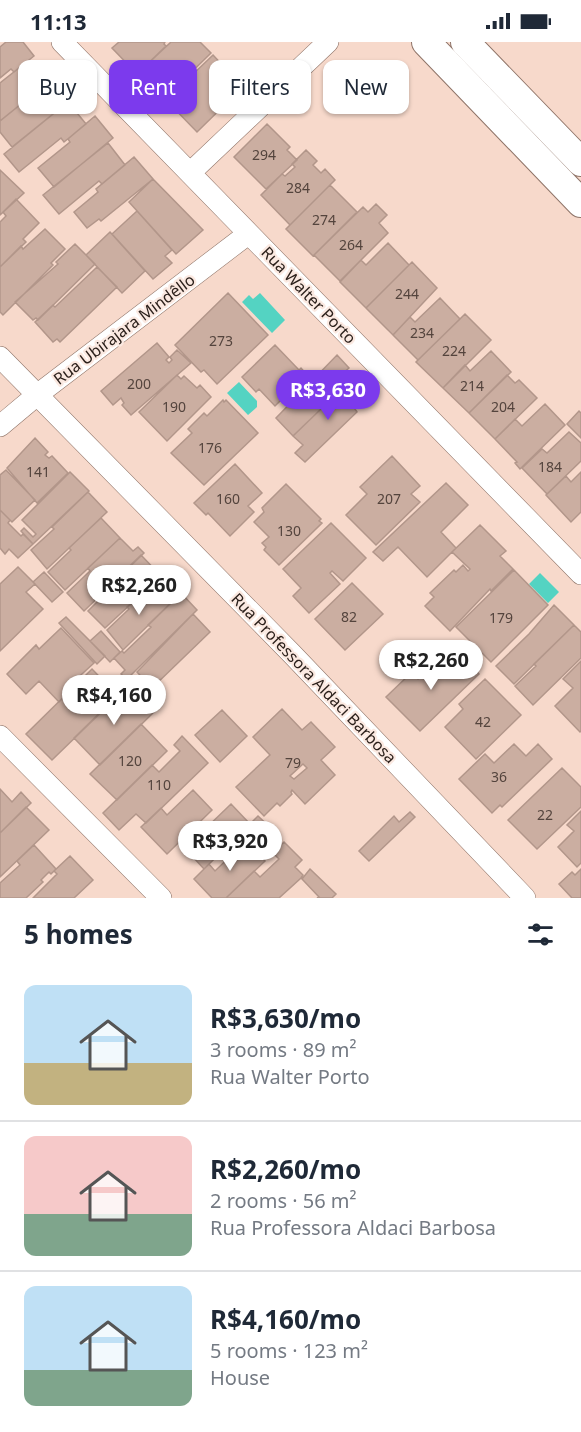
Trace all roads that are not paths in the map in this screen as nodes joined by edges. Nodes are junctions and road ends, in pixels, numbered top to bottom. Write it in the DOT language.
graph roads {
  1 [pos="62,42"];
  2 [pos="328,42"];
  3 [pos="426,42"];
  4 [pos="465,42"];
  5 [pos="581,162"];
  6 [pos="191,172"];
  7 [pos="581,203"];
  8 [pos="248,234"];
  9 [pos="0,357"];
  10 [pos="37,395"];
  11 [pos="0,426"];
  12 [pos="581,574"];
  13 [pos="0,736"];
  14 [pos="161,898"];
  15 [pos="525,898"];
  1 -- 6 [label="street, Rua Walter Porto"];
  2 -- 6 [label="street"];
  3 -- 7 [label="main road"];
  4 -- 5 [label="main road"];
  6 -- 8 [label="street, Rua Walter Porto"];
  8 -- 10 [label="street, Rua Ubirajara Mindêllo"];
  8 -- 12 [label="street, Rua Walter Porto"];
  9 -- 10 [label="street, Rua Professora Aldaci Barbosa"];
  10 -- 11 [label="street, Rua Ubirajara Mindêllo"];
  10 -- 15 [label="street, Rua Professora Aldaci Barbosa"];
  13 -- 14 [label="street"];
}
